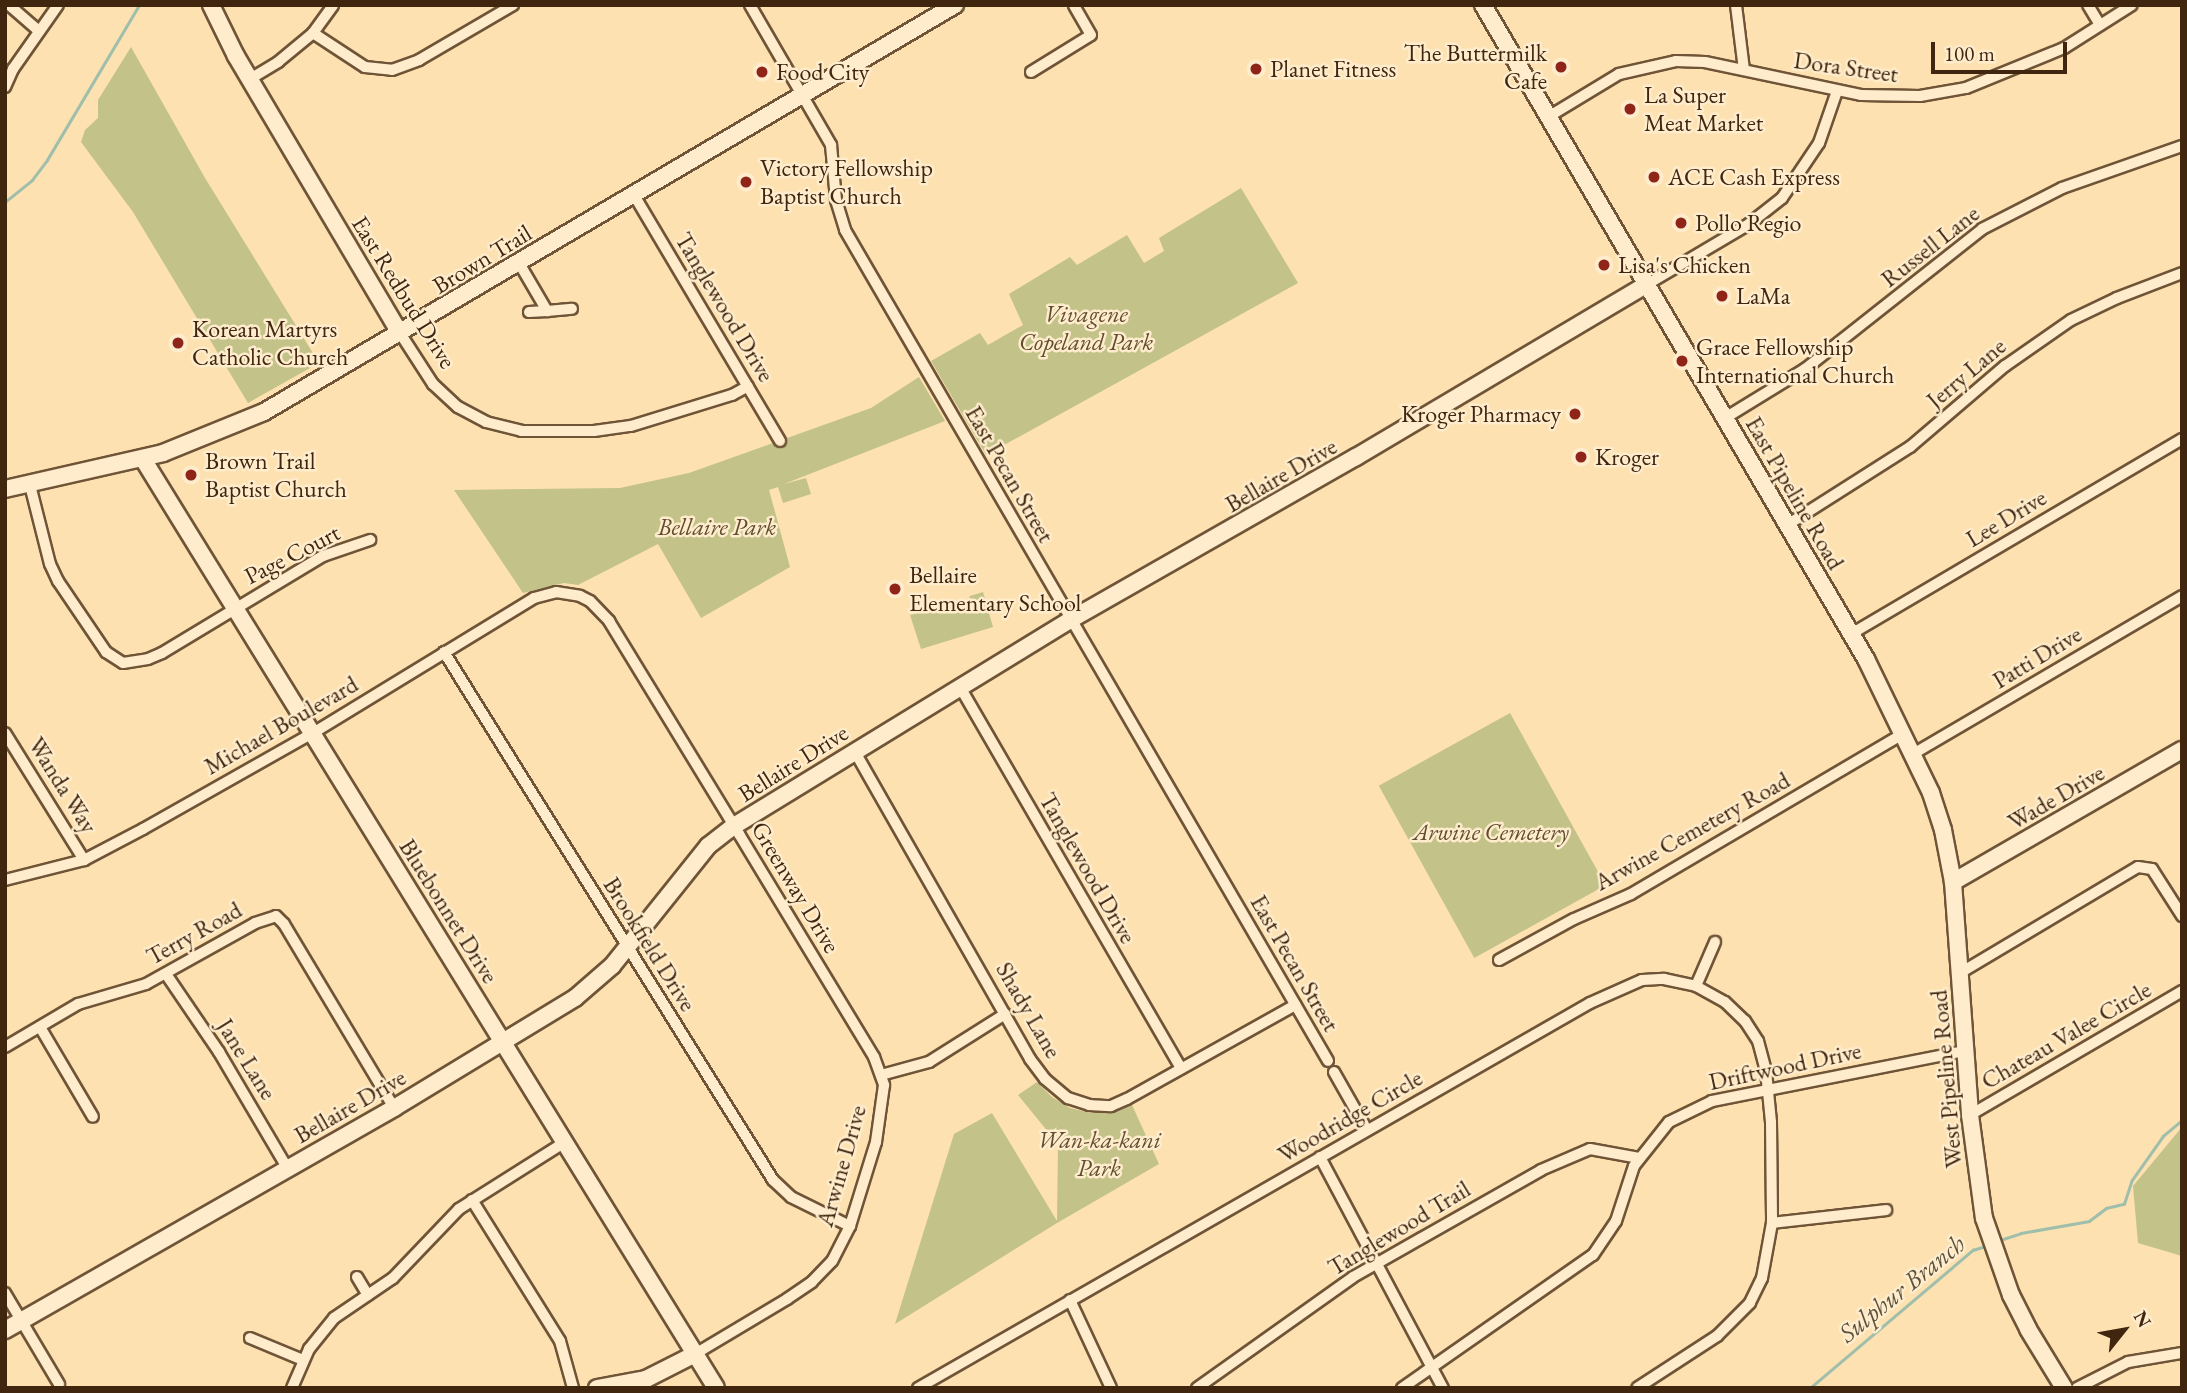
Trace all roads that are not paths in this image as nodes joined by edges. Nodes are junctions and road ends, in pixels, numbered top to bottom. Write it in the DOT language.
graph roads {
  1 [pos="9,5"];
  2 [pos="58,5"];
  3 [pos="211,5"];
  4 [pos="333,5"];
  5 [pos="513,5"];
  6 [pos="750,5"];
  7 [pos="955,5"];
  8 [pos="1074,5"];
  9 [pos="1483,5"];
  10 [pos="1736,5"];
  11 [pos="2088,5"];
  12 [pos="2132,5"];
  13 [pos="2100,25"];
  14 [pos="39,31"];
  15 [pos="313,33"];
  16 [pos="1744,70"];
  17 [pos="1031,72"];
  18 [pos="250,79"];
  19 [pos="5,87"];
  20 [pos="1837,92"];
  21 [pos="803,95"];
  22 [pos="1548,117"];
  23 [pos="2182,145"];
  24 [pos="634,195"];
  25 [pos="519,263"];
  26 [pos="2182,273"];
  27 [pos="1646,285"];
  28 [pos="572,309"];
  29 [pos="547,311"];
  30 [pos="529,312"];
  31 [pos="400,333"];
  32 [pos="748,386"];
  33 [pos="1725,418"];
  34 [pos="2182,439"];
  35 [pos="780,441"];
  36 [pos="143,459"];
  37 [pos="30,485"];
  38 [pos="5,489"];
  39 [pos="1787,525"];
  40 [pos="370,540"];
  41 [pos="570,594"];
  42 [pos="2182,596"];
  43 [pos="235,608"];
  44 [pos="1070,620"];
  45 [pos="1851,634"];
  46 [pos="444,652"];
  47 [pos="960,687"];
  48 [pos="5,733"];
  49 [pos="313,733"];
  50 [pos="1903,734"];
  51 [pos="2182,750"];
  52 [pos="855,752"];
  53 [pos="1913,754"];
  54 [pos="734,826"];
  55 [pos="84,860"];
  56 [pos="5,880"];
  57 [pos="1953,882"];
  58 [pos="2182,916"];
  59 [pos="1715,942"];
  60 [pos="627,946"];
  61 [pos="1499,960"];
  62 [pos="1959,973"];
  63 [pos="166,974"];
  64 [pos="1696,986"];
  65 [pos="2182,991"];
  66 [pos="1295,1005"];
  67 [pos="1006,1014"];
  68 [pos="40,1027"];
  69 [pos="504,1042"];
  70 [pos="5,1047"];
  71 [pos="1965,1051"];
  72 [pos="1328,1061"];
  73 [pos="1181,1069"];
  74 [pos="1334,1072"];
  75 [pos="881,1075"];
  76 [pos="1768,1089"];
  77 [pos="394,1108"];
  78 [pos="1970,1115"];
  79 [pos="93,1117"];
  80 [pos="1367,1130"];
  81 [pos="565,1142"];
  82 [pos="1320,1157"];
  83 [pos="1639,1158"];
  84 [pos="288,1169"];
  85 [pos="472,1200"];
  86 [pos="1886,1210"];
  87 [pos="1772,1223"];
  88 [pos="850,1226"];
  89 [pos="1376,1264"];
  90 [pos="357,1277"];
  91 [pos="5,1293"];
  92 [pos="368,1295"];
  93 [pos="1070,1300"];
  94 [pos="22,1321"];
  95 [pos="5,1330"];
  96 [pos="250,1338"];
  97 [pos="2182,1353"];
  98 [pos="695,1354"];
  99 [pos="303,1360"];
  100 [pos="1431,1367"];
  101 [pos="60,1384"];
  102 [pos="292,1388"];
  103 [pos="573,1388"];
  104 [pos="597,1388"];
  105 [pos="716,1388"];
  106 [pos="918,1388"];
  107 [pos="1111,1388"];
  108 [pos="1197,1388"];
  109 [pos="1402,1388"];
  110 [pos="1443,1388"];
  111 [pos="1637,1388"];
  112 [pos="2064,1388"];
  113 [pos="2077,1388"];
  1 -- 14 [label="street"];
  2 -- 14 [label="street"];
  3 -- 18 [label="street, East Redbud Drive"];
  4 -- 15 [label="street"];
  5 -- 15 [label="street"];
  6 -- 21 [label="street, East Pecan Street"];
  7 -- 21 [label="street, Brown Trail"];
  8 -- 17 [label="street"];
  9 -- 22 [label="street, East Pipeline Road"];
  10 -- 16 [label="street"];
  11 -- 13 [label="street"];
  12 -- 13 [label="street, Dora Street"];
  13 -- 20 [label="street, Dora Street"];
  14 -- 19 [label="street"];
  15 -- 18 [label="street"];
  16 -- 20 [label="street, Dora Street"];
  16 -- 22 [label="street, Dora Street"];
  18 -- 31 [label="street, East Redbud Drive"];
  20 -- 27 [label="street"];
  21 -- 24 [label="street, Brown Trail"];
  21 -- 44 [label="street, East Pecan Street"];
  22 -- 27 [label="street, East Pipeline Road"];
  23 -- 33 [label="street, Russell Lane"];
  24 -- 25 [label="street, Brown Trail"];
  24 -- 32 [label="street, Tanglewood Drive"];
  25 -- 29 [label="street"];
  25 -- 31 [label="street, Brown Trail"];
  26 -- 39 [label="street, Jerry Lane"];
  27 -- 33 [label="street, East Pipeline Road"];
  27 -- 44 [label="street, Bellaire Drive"];
  28 -- 29 [label="street"];
  29 -- 30 [label="street"];
  31 -- 32 [label="street, East Redbud Drive"];
  31 -- 36 [label="street, Brown Trail"];
  32 -- 35 [label="street, Tanglewood Drive"];
  33 -- 39 [label="street, East Pipeline Road"];
  34 -- 45 [label="street, Lee Drive"];
  36 -- 37 [label="street, Brown Trail"];
  36 -- 43 [label="street, Bluebonnet Drive"];
  37 -- 38 [label="street, Brown Trail"];
  37 -- 43 [label="street, Page Court"];
  39 -- 45 [label="street, East Pipeline Road"];
  40 -- 43 [label="street, Page Court"];
  41 -- 46 [label="street, Michael Boulevard"];
  41 -- 54 [label="street, Greenway Drive"];
  42 -- 53 [label="street, Patti Drive"];
  43 -- 49 [label="street, Bluebonnet Drive"];
  44 -- 47 [label="street, Bellaire Drive"];
  44 -- 66 [label="street, East Pecan Street"];
  45 -- 50 [label="street, East Pipeline Road"];
  46 -- 49 [label="street, Michael Boulevard"];
  46 -- 60 [label="street, Brookfield Drive"];
  47 -- 52 [label="street, Bellaire Drive"];
  47 -- 73 [label="street, Tanglewood Drive"];
  48 -- 55 [label="street, Wanda Way"];
  49 -- 55 [label="street, Michael Boulevard"];
  49 -- 69 [label="street, Bluebonnet Drive"];
  50 -- 53 [label="street, East Pipeline Road"];
  50 -- 61 [label="street, Arwine Cemetery Road"];
  51 -- 57 [label="street, Wade Drive"];
  52 -- 54 [label="street, Bellaire Drive"];
  52 -- 67 [label="street, Shady Lane"];
  53 -- 57 [label="street, West Pipeline Road"];
  54 -- 60 [label="street, Bellaire Drive"];
  54 -- 75 [label="street, Greenway Drive"];
  55 -- 56 [label="street, Michael Boulevard"];
  57 -- 62 [label="street, West Pipeline Road"];
  58 -- 62 [label="street"];
  59 -- 64 [label="street"];
  60 -- 69 [label="street, Bellaire Drive"];
  60 -- 88 [label="street, Brookfield Drive"];
  62 -- 71 [label="street, West Pipeline Road"];
  63 -- 68 [label="street, Terry Road"];
  63 -- 77 [label="street, Terry Road"];
  63 -- 84 [label="street, Jane Lane"];
  64 -- 76 [label="street, Woodridge Circle"];
  64 -- 80 [label="street, Woodridge Circle"];
  65 -- 78 [label="street, Chateau Valee Circle"];
  66 -- 72 [label="street, East Pecan Street"];
  66 -- 73 [label="street, Shady Lane"];
  67 -- 73 [label="street, Shady Lane"];
  67 -- 75 [label="street, Arwine Drive"];
  68 -- 70 [label="street, Terry Road"];
  68 -- 79 [label="street"];
  69 -- 77 [label="street, Bellaire Drive"];
  69 -- 81 [label="street, Bluebonnet Drive"];
  71 -- 76 [label="street, Driftwood Drive"];
  71 -- 78 [label="street, West Pipeline Road"];
  74 -- 80 [label="street"];
  75 -- 88 [label="street, Arwine Drive"];
  76 -- 83 [label="street, Driftwood Drive"];
  76 -- 87 [label="street, Woodridge Circle"];
  77 -- 84 [label="street, Bellaire Drive"];
  78 -- 112 [label="street, West Pipeline Road"];
  80 -- 82 [label="street, Woodridge Circle"];
  81 -- 85 [label="street"];
  81 -- 98 [label="street, Bluebonnet Drive"];
  82 -- 89 [label="street"];
  82 -- 93 [label="street, Woodridge Circle"];
  83 -- 89 [label="street, Tanglewood Trail"];
  83 -- 100 [label="street, Driftwood Drive"];
  84 -- 94 [label="street, Bellaire Drive"];
  85 -- 92 [label="street"];
  85 -- 103 [label="street"];
  86 -- 87 [label="street"];
  87 -- 111 [label="street, Woodridge Circle"];
  88 -- 98 [label="street, Arwine Drive"];
  89 -- 100 [label="street"];
  89 -- 108 [label="street, Tanglewood Trail"];
  90 -- 92 [label="street"];
  91 -- 94 [label="street"];
  92 -- 99 [label="street"];
  93 -- 106 [label="street, Woodridge Circle"];
  93 -- 107 [label="street"];
  94 -- 95 [label="street, Bellaire Drive"];
  94 -- 101 [label="street"];
  96 -- 99 [label="street"];
  97 -- 113 [label="street"];
  98 -- 104 [label="street, Arwine Drive"];
  98 -- 105 [label="street, Bluebonnet Drive"];
  99 -- 102 [label="street"];
  100 -- 109 [label="street, Driftwood Drive"];
  100 -- 110 [label="street"];
}
